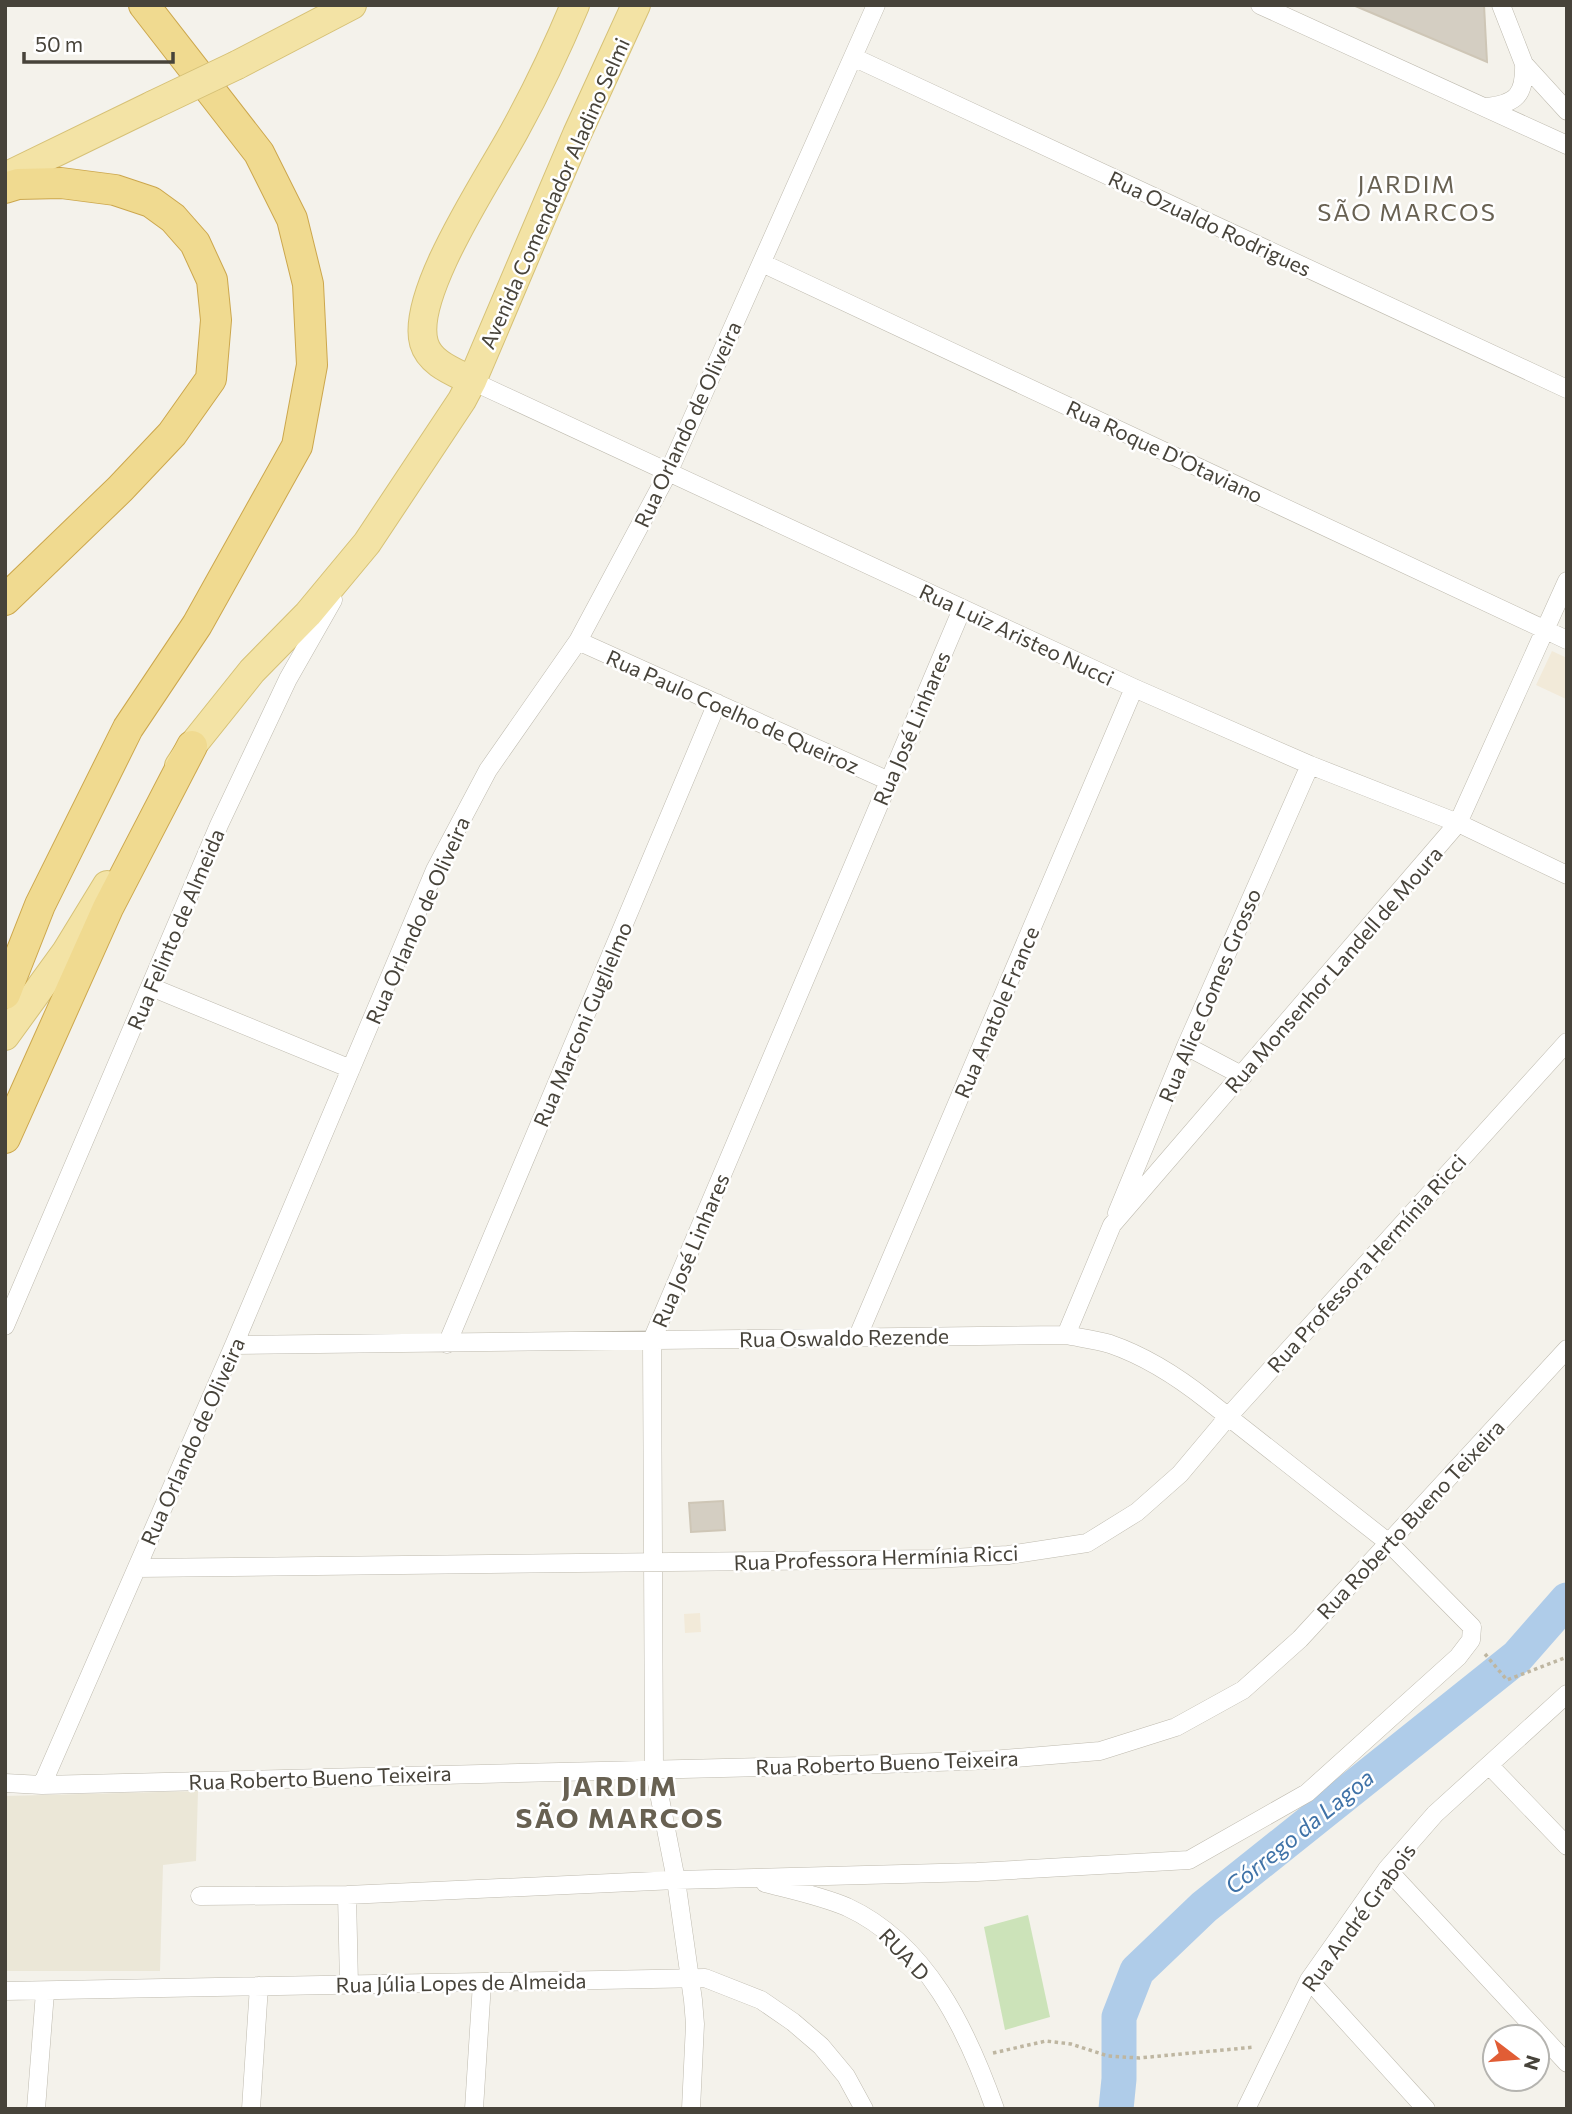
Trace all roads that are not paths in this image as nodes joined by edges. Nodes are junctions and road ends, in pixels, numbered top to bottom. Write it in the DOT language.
graph roads {
  1 [pos="144,5"];
  2 [pos="352,5"];
  3 [pos="575,5"];
  4 [pos="636,5"];
  5 [pos="876,5"];
  6 [pos="1260,5"];
  7 [pos="1501,5"];
  8 [pos="853,57"];
  9 [pos="1524,64"];
  10 [pos="1486,107"];
  11 [pos="1567,111"];
  12 [pos="1567,145"];
  13 [pos="5,177"];
  14 [pos="5,188"];
  15 [pos="762,263"];
  16 [pos="472,381"];
  17 [pos="1567,389"];
  18 [pos="669,471"];
  19 [pos="367,543"];
  20 [pos="1567,581"];
  21 [pos="5,600"];
  22 [pos="962,609"];
  23 [pos="1546,630"];
  24 [pos="1567,640"];
  25 [pos="578,641"];
  26 [pos="1134,688"];
  27 [pos="717,704"];
  28 [pos="192,746"];
  29 [pos="1310,765"];
  30 [pos="889,781"];
  31 [pos="1458,823"];
  32 [pos="1567,875"];
  33 [pos="151,987"];
  34 [pos="5,994"];
  35 [pos="5,1036"];
  36 [pos="1567,1042"];
  37 [pos="1186,1046"];
  38 [pos="351,1069"];
  39 [pos="1243,1076"];
  40 [pos="5,1138"];
  41 [pos="1112,1226"];
  42 [pos="5,1325"];
  43 [pos="1066,1335"];
  44 [pos="858,1336"];
  45 [pos="652,1340"];
  46 [pos="447,1344"];
  47 [pos="234,1346"];
  48 [pos="1567,1349"];
  49 [pos="1227,1418"];
  50 [pos="1389,1543"];
  51 [pos="652,1563"];
  52 [pos="136,1568"];
  53 [pos="1567,1694"];
  54 [pos="1489,1765"];
  55 [pos="654,1768"];
  56 [pos="5,1783"];
  57 [pos="42,1785"];
  58 [pos="1567,1846"];
  59 [pos="1387,1869"];
  60 [pos="746,1878"];
  61 [pos="676,1880"];
  62 [pos="347,1895"];
  63 [pos="200,1896"];
  64 [pos="688,1977"];
  65 [pos="1309,1980"];
  66 [pos="482,1983"];
  67 [pos="349,1985"];
  68 [pos="259,1986"];
  69 [pos="5,1991"];
  70 [pos="45,1992"];
  71 [pos="1567,2063"];
  72 [pos="36,2109"];
  73 [pos="251,2109"];
  74 [pos="474,2109"];
  75 [pos="691,2109"];
  76 [pos="864,2109"];
  77 [pos="995,2109"];
  78 [pos="1246,2109"];
  79 [pos="1426,2109"];
  1 -- 34 [label="highway"];
  2 -- 13 [label="main road, bridge"];
  3 -- 16 [label="main road"];
  4 -- 16 [label="main road, Avenida Comendador Aladino Selmi"];
  5 -- 8 [label="street, Rua Orlando de Oliveira"];
  6 -- 10 [label="street"];
  7 -- 9 [label="street"];
  8 -- 15 [label="street, Rua Orlando de Oliveira"];
  8 -- 17 [label="street, Rua Ozualdo Rodrigues"];
  9 -- 10 [label="street"];
  9 -- 11 [label="street"];
  10 -- 12 [label="street"];
  14 -- 21 [label="highway"];
  15 -- 18 [label="street, Rua Orlando de Oliveira"];
  15 -- 23 [label="street, Rua Roque D'Otaviano"];
  16 -- 18 [label="street, Rua Luiz Aristeo Nucci"];
  16 -- 19 [label="main road, Avenida Comendador Aladino Selmi"];
  18 -- 22 [label="street, Rua Luiz Aristeo Nucci"];
  18 -- 25 [label="street, Rua Orlando de Oliveira"];
  19 -- 28 [label="main road, Avenida Comendador Aladino Selmi"];
  19 -- 33 [label="street, Rua Felinto de Almeida"];
  20 -- 23 [label="street, Rua Monsenhor Landell de Moura"];
  22 -- 26 [label="street, Rua Luiz Aristeo Nucci"];
  22 -- 30 [label="street, Rua José Linhares"];
  23 -- 24 [label="street, Rua Roque D'Otaviano"];
  23 -- 31 [label="street, Rua Monsenhor Landell de Moura"];
  25 -- 27 [label="street, Rua Paulo Coelho de Queiroz"];
  25 -- 38 [label="street, Rua Orlando de Oliveira"];
  26 -- 29 [label="street, Rua Luiz Aristeo Nucci"];
  26 -- 44 [label="street, Rua Anatole France"];
  27 -- 30 [label="street, Rua Paulo Coelho de Queiroz"];
  27 -- 46 [label="street, Rua Marconi Guglielmo"];
  28 -- 35 [label="main road, Avenida Comendador Aladino Selmi"];
  28 -- 40 [label="highway"];
  29 -- 31 [label="street, Rua Luiz Aristeo Nucci"];
  29 -- 37 [label="street, Rua Alice Gomes Grosso"];
  30 -- 45 [label="street, Rua José Linhares"];
  31 -- 32 [label="street, Rua Luiz Aristeo Nucci"];
  31 -- 39 [label="street, Rua Monsenhor Landell de Moura"];
  33 -- 38 [label="street"];
  33 -- 42 [label="street, Rua Felinto de Almeida"];
  36 -- 49 [label="street, Rua Professora Hermínia Ricci"];
  37 -- 39 [label="street"];
  37 -- 41 [label="street, Rua Alice Gomes Grosso"];
  38 -- 47 [label="street, Rua Orlando de Oliveira"];
  39 -- 41 [label="street, Rua Monsenhor Landell de Moura"];
  41 -- 43 [label="street, Rua Monsenhor Landell de Moura"];
  43 -- 44 [label="street, Rua Oswaldo Rezende"];
  43 -- 49 [label="street, Rua Oswaldo Rezende"];
  44 -- 45 [label="street, Rua Oswaldo Rezende"];
  45 -- 46 [label="street, Rua Oswaldo Rezende"];
  45 -- 51 [label="street, Rua José Linhares"];
  46 -- 47 [label="street, Rua Oswaldo Rezende"];
  47 -- 52 [label="street, Rua Orlando de Oliveira"];
  48 -- 50 [label="street, Rua Roberto Bueno Teixeira"];
  49 -- 50 [label="street, Rua Oswaldo Rezende"];
  49 -- 51 [label="street, Rua Professora Hermínia Ricci"];
  50 -- 55 [label="street, Rua Roberto Bueno Teixeira"];
  50 -- 60 [label="street, Rua Oswaldo Rezende"];
  51 -- 52 [label="street, Rua Professora Hermínia Ricci"];
  51 -- 55 [label="street, Rua José Linhares"];
  52 -- 57 [label="street, Rua Orlando de Oliveira"];
  53 -- 54 [label="street, Rua André Grabois"];
  54 -- 58 [label="street"];
  54 -- 59 [label="street, Rua André Grabois"];
  55 -- 57 [label="street, Rua Roberto Bueno Teixeira"];
  55 -- 61 [label="street, Rua José Linhares"];
  56 -- 57 [label="street, Rua Roberto Bueno Teixeira"];
  59 -- 65 [label="street, Rua André Grabois"];
  59 -- 71 [label="street"];
  60 -- 61 [label="street, Rua Oswaldo Rezende"];
  60 -- 77 [label="street, RUA D"];
  61 -- 62 [label="street, Rua Oswaldo Rezende"];
  61 -- 64 [label="street, Rua José Linhares"];
  62 -- 63 [label="street, Rua Oswaldo Rezende"];
  62 -- 67 [label="street"];
  64 -- 66 [label="street, Rua Júlia Lopes de Almeida"];
  64 -- 75 [label="street, Rua José Linhares"];
  64 -- 76 [label="street, Rua Júlia Lopes de Almeida"];
  65 -- 78 [label="street, Rua André Grabois"];
  65 -- 79 [label="street"];
  66 -- 67 [label="street, Rua Júlia Lopes de Almeida"];
  66 -- 74 [label="street"];
  67 -- 68 [label="street, Rua Júlia Lopes de Almeida"];
  68 -- 70 [label="street, Rua Júlia Lopes de Almeida"];
  68 -- 73 [label="street"];
  69 -- 70 [label="street, Rua Júlia Lopes de Almeida"];
  70 -- 72 [label="street"];
}
